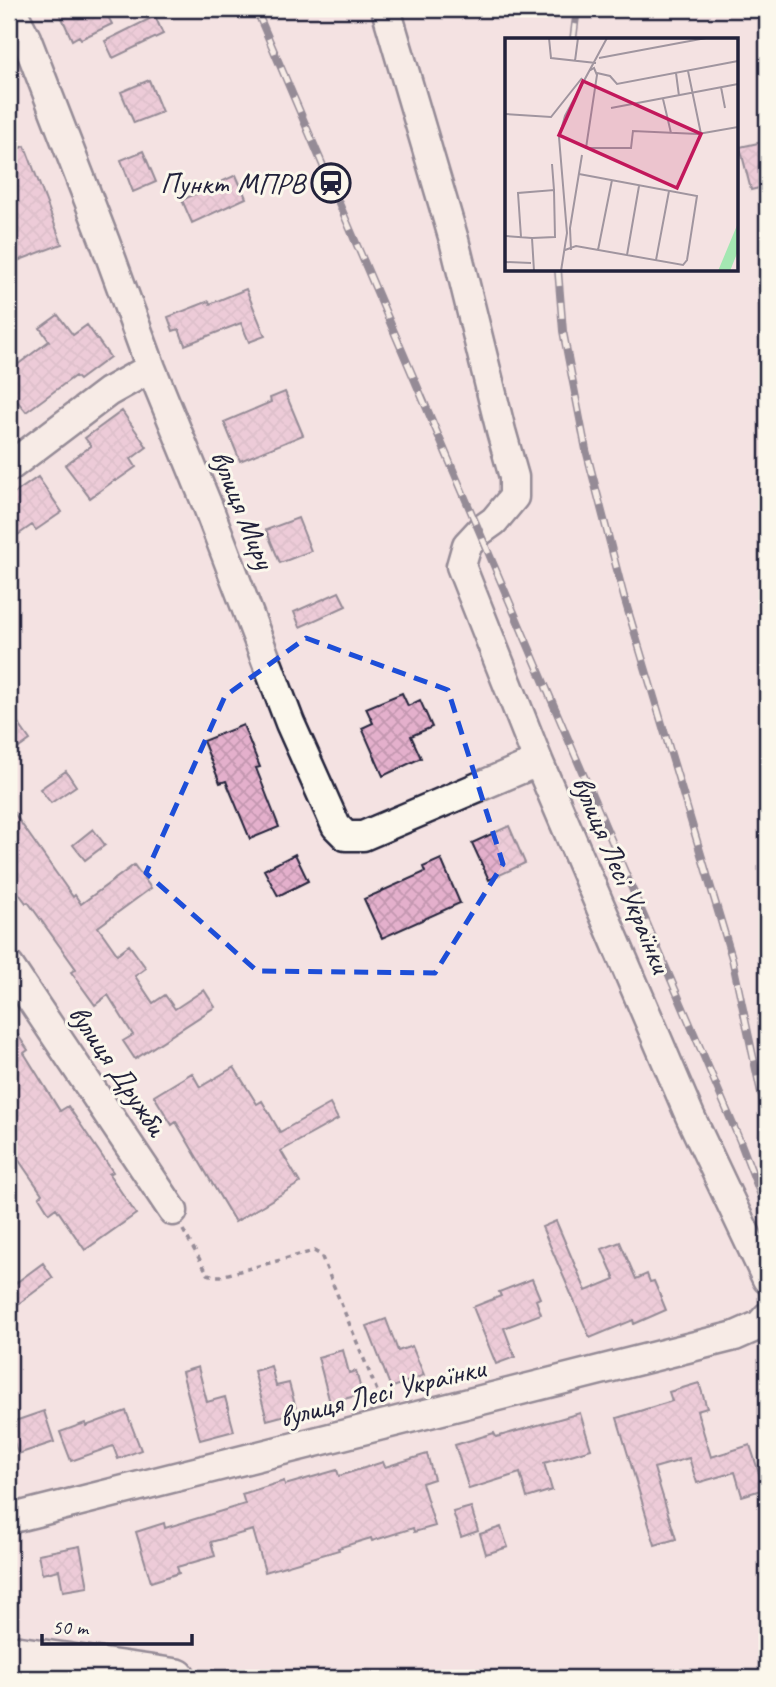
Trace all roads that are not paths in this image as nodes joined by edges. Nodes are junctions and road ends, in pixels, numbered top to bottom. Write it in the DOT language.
graph roads {
  1 [pos="11,9"];
  2 [pos="386,9"];
  3 [pos="151,368"];
  4 [pos="9,467"];
  5 [pos="539,763"];
  6 [pos="9,966"];
  7 [pos="173,1211"];
  8 [pos="767,1279"];
  9 [pos="767,1317"];
  10 [pos="9,1519"];
  11 [pos="9,1654"];
  12 [pos="177,1678"];
  1 -- 3 [label="street, вулиця Миру"];
  2 -- 5 [label="street, вулиця Лесі Українки"];
  3 -- 4 [label="street"];
  3 -- 5 [label="street, вулиця Миру"];
  5 -- 8 [label="street, вулиця Лесі Українки"];
  6 -- 7 [label="street, вулиця Дружби"];
  9 -- 10 [label="street, вулиця Лесі Українки"];
  11 -- 12 [label="main road"];
}
